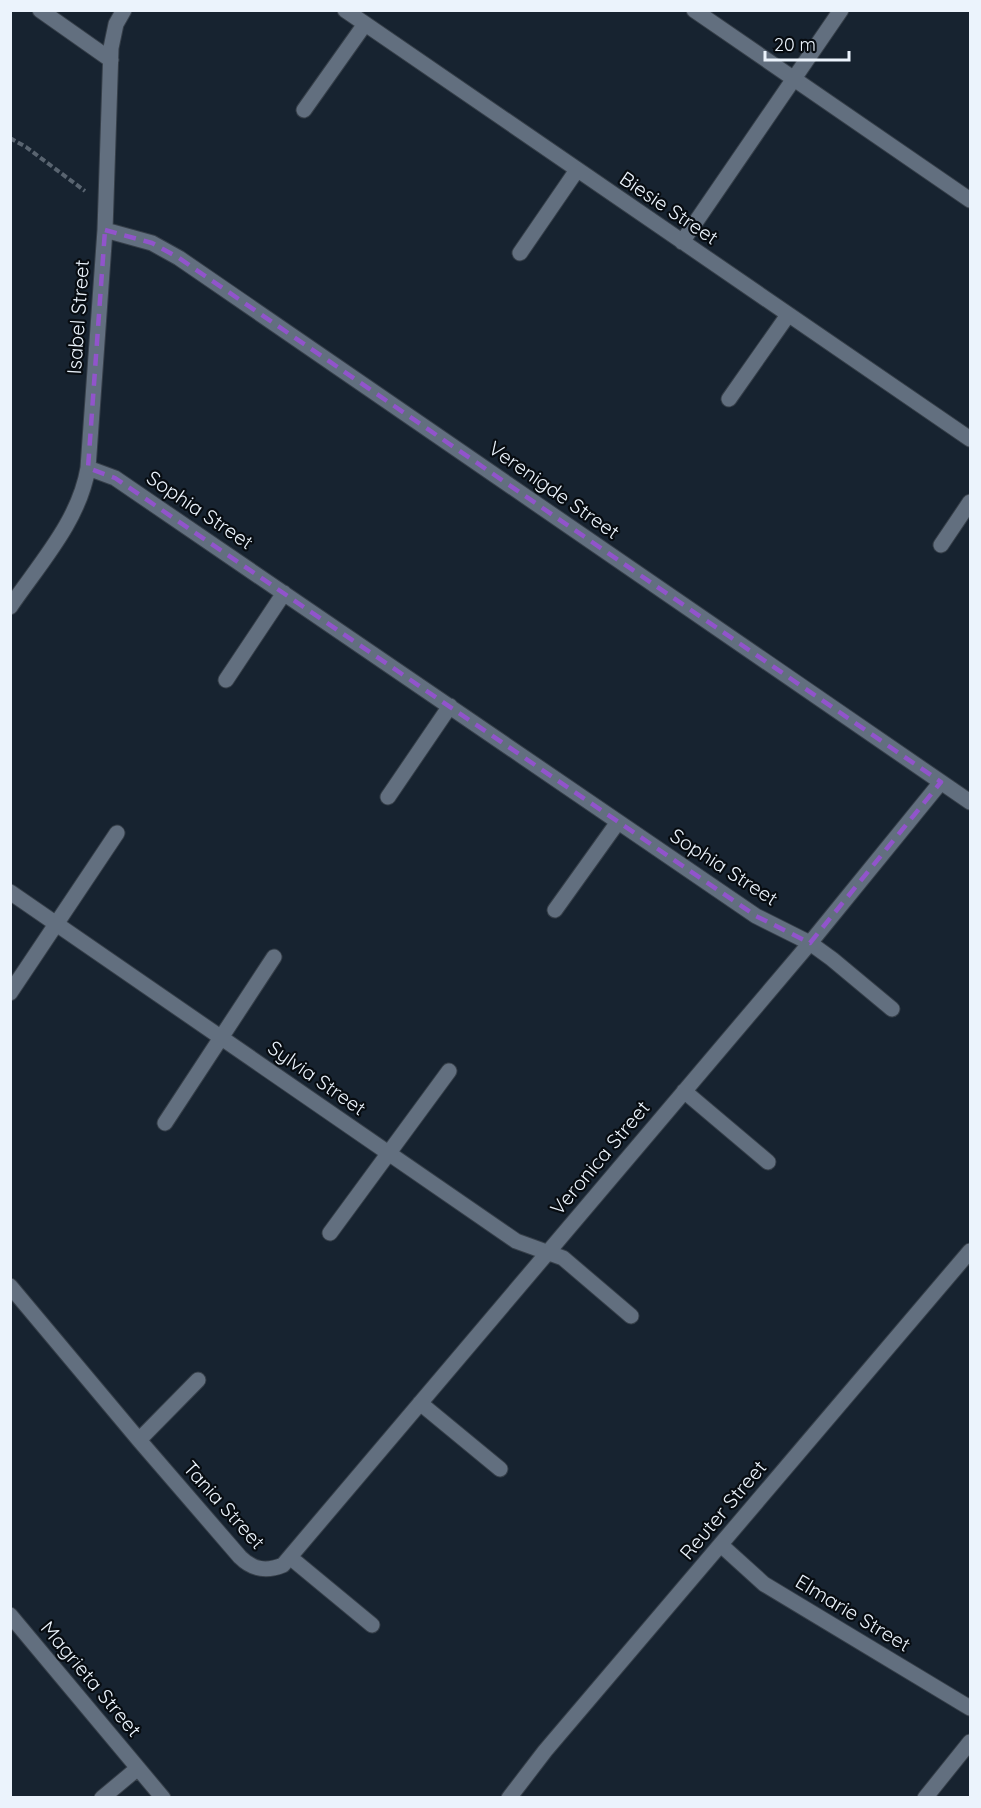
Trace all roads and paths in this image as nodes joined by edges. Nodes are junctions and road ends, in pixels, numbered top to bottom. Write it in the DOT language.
graph roads {
  1 [pos="40,10"];
  2 [pos="124,10"];
  3 [pos="345,10"];
  4 [pos="694,10"];
  5 [pos="841,10"];
  6 [pos="364,24"];
  7 [pos="111,60"];
  8 [pos="794,79"];
  9 [pos="304,110"];
  10 [pos="10,138"];
  11 [pos="577,170"];
  12 [pos="970,200"];
  13 [pos="106,205"];
  14 [pos="105,230"];
  15 [pos="682,242"];
  16 [pos="520,253"];
  17 [pos="788,315"];
  18 [pos="729,399"];
  19 [pos="970,439"];
  20 [pos="88,468"];
  21 [pos="970,502"];
  22 [pos="941,545"];
  23 [pos="284,593"];
  24 [pos="10,607"];
  25 [pos="226,680"];
  26 [pos="450,706"];
  27 [pos="941,782"];
  28 [pos="388,797"];
  29 [pos="970,802"];
  30 [pos="618,822"];
  31 [pos="117,833"];
  32 [pos="10,892"];
  33 [pos="555,910"];
  34 [pos="57,924"];
  35 [pos="810,943"];
  36 [pos="274,957"];
  37 [pos="10,993"];
  38 [pos="892,1009"];
  39 [pos="221,1038"];
  40 [pos="449,1071"];
  41 [pos="684,1091"];
  42 [pos="165,1123"];
  43 [pos="389,1153"];
  44 [pos="768,1162"];
  45 [pos="330,1233"];
  46 [pos="970,1251"];
  47 [pos="547,1253"];
  48 [pos="10,1286"];
  49 [pos="631,1316"];
  50 [pos="198,1380"];
  51 [pos="420,1403"];
  52 [pos="139,1440"];
  53 [pos="500,1470"];
  54 [pos="720,1545"];
  55 [pos="291,1558"];
  56 [pos="11,1616"];
  57 [pos="372,1625"];
  58 [pos="970,1708"];
  59 [pos="970,1742"];
  60 [pos="138,1768"];
  61 [pos="102,1797"];
  62 [pos="163,1797"];
  63 [pos="508,1797"];
  64 [pos="925,1797"];
  1 -- 7 [label="street"];
  2 -- 7 [label="street, Isabel Street"];
  3 -- 6 [label="street, Biesie Street"];
  4 -- 8 [label="street"];
  5 -- 8 [label="street"];
  6 -- 9 [label="street"];
  6 -- 11 [label="street, Biesie Street"];
  7 -- 13 [label="street, Isabel Street"];
  8 -- 12 [label="street"];
  8 -- 15 [label="street"];
  10 -- 13 [label="path"];
  11 -- 15 [label="street, Biesie Street"];
  11 -- 16 [label="street"];
  13 -- 14 [label="street, Isabel Street"];
  14 -- 20 [label="street, Isabel Street"];
  14 -- 27 [label="street, Verenigde Street"];
  15 -- 17 [label="street, Biesie Street"];
  17 -- 18 [label="street"];
  17 -- 19 [label="street, Biesie Street"];
  20 -- 23 [label="street, Sophia Street"];
  20 -- 24 [label="street, Isabel Street"];
  21 -- 22 [label="street"];
  23 -- 25 [label="street"];
  23 -- 26 [label="street, Sophia Street"];
  26 -- 28 [label="street"];
  26 -- 30 [label="street, Sophia Street"];
  27 -- 29 [label="street, Verenigde Street"];
  27 -- 35 [label="street, Veronica Street"];
  30 -- 33 [label="street"];
  30 -- 35 [label="street, Sophia Street"];
  31 -- 34 [label="street"];
  32 -- 34 [label="street, Sylvia Street"];
  34 -- 37 [label="street"];
  34 -- 39 [label="street, Sylvia Street"];
  35 -- 38 [label="street"];
  35 -- 41 [label="street, Veronica Street"];
  36 -- 39 [label="street"];
  39 -- 42 [label="street"];
  39 -- 43 [label="street, Sylvia Street"];
  40 -- 43 [label="street"];
  41 -- 44 [label="street"];
  41 -- 47 [label="street, Veronica Street"];
  43 -- 45 [label="street"];
  43 -- 47 [label="street, Sylvia Street"];
  46 -- 54 [label="street, Reuter Street"];
  47 -- 49 [label="street"];
  47 -- 51 [label="street, Veronica Street"];
  48 -- 52 [label="street, Tania Street"];
  50 -- 52 [label="street"];
  51 -- 53 [label="street"];
  51 -- 55 [label="street, Veronica Street"];
  52 -- 55 [label="street, Tania Street"];
  54 -- 58 [label="street, Elmarie Street"];
  54 -- 63 [label="street, Reuter Street"];
  55 -- 57 [label="street, Tania Street"];
  56 -- 60 [label="street, Magrieta Street"];
  59 -- 64 [label="street"];
  60 -- 61 [label="street, Magrieta Street"];
  60 -- 62 [label="street, Magrieta Street"];
}
